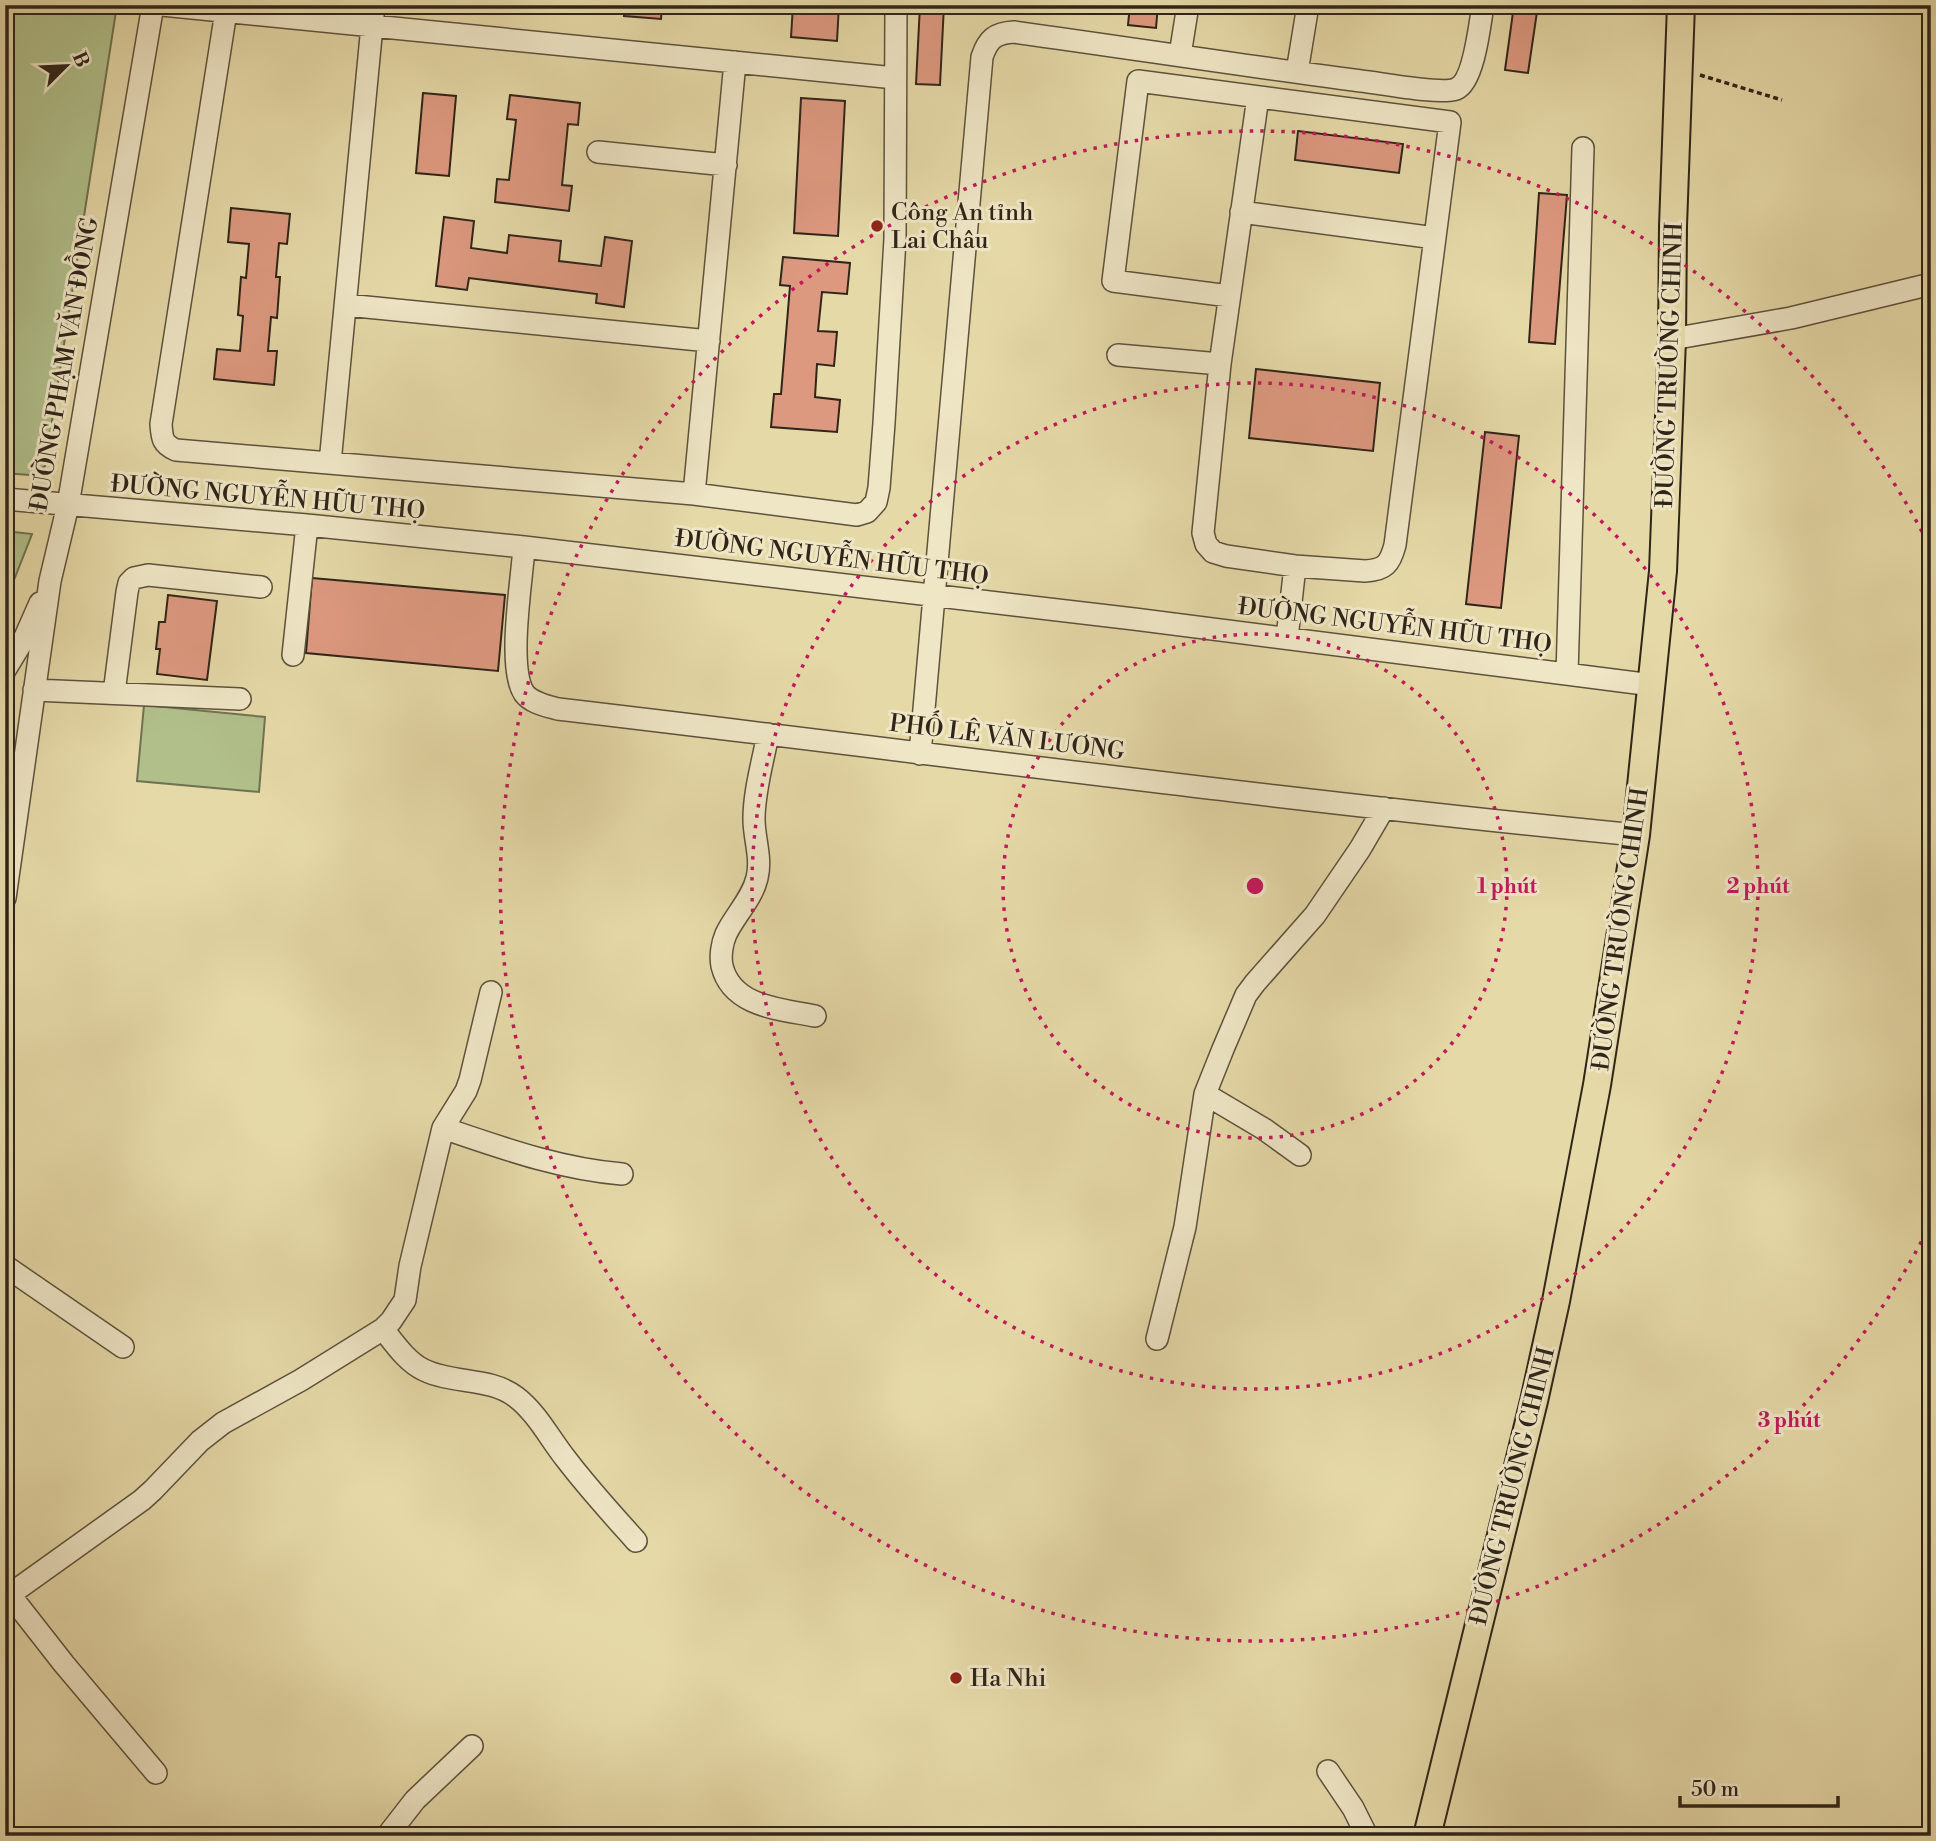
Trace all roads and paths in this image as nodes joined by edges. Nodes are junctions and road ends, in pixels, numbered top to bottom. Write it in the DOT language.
graph roads {
  1 [pos="153,5"];
  2 [pos="162,5"];
  3 [pos="896,5"];
  4 [pos="1188,5"];
  5 [pos="1308,5"];
  6 [pos="1483,5"];
  7 [pos="1681,5"];
  8 [pos="226,8"];
  9 [pos="373,16"];
  10 [pos="1180,55"];
  11 [pos="735,62"];
  12 [pos="1678,68"];
  13 [pos="1297,72"];
  14 [pos="895,78"];
  15 [pos="1258,97"];
  16 [pos="1782,100"];
  17 [pos="1583,148"];
  18 [pos="598,152"];
  19 [pos="726,165"];
  20 [pos="1241,212"];
  21 [pos="1435,238"];
  22 [pos="1931,285"];
  23 [pos="1229,296"];
  24 [pos="346,305"];
  25 [pos="1672,339"];
  26 [pos="709,341"];
  27 [pos="1118,355"];
  28 [pos="1220,364"];
  29 [pos="330,463"];
  30 [pos="694,494"];
  31 [pos="5,499"];
  32 [pos="68,505"];
  33 [pos="307,525"];
  34 [pos="524,547"];
  35 [pos="1295,566"];
  36 [pos="50,581"];
  37 [pos="261,587"];
  38 [pos="933,596"];
  39 [pos="1287,638"];
  40 [pos="293,655"];
  41 [pos="5,670"];
  42 [pos="1567,674"];
  43 [pos="1651,685"];
  44 [pos="34,690"];
  45 [pos="114,693"];
  46 [pos="240,699"];
  47 [pos="768,734"];
  48 [pos="920,754"];
  49 [pos="1384,808"];
  50 [pos="1636,835"];
  51 [pos="7,869"];
  52 [pos="5,898"];
  53 [pos="491,992"];
  54 [pos="815,1016"];
  55 [pos="1205,1094"];
  56 [pos="443,1128"];
  57 [pos="1300,1155"];
  58 [pos="622,1174"];
  59 [pos="5,1266"];
  60 [pos="383,1329"];
  61 [pos="1157,1339"];
  62 [pos="123,1347"];
  63 [pos="636,1541"];
  64 [pos="8,1596"];
  65 [pos="472,1746"];
  66 [pos="1328,1771"];
  67 [pos="156,1773"];
  68 [pos="1432,1834"];
  69 [pos="387,1836"];
  70 [pos="1367,1836"];
  1 -- 32 [label="street, ĐƯỜNG PHẠM VĂN ĐỒNG"];
  2 -- 8 [label="street"];
  3 -- 14 [label="street"];
  4 -- 10 [label="street"];
  5 -- 13 [label="street"];
  6 -- 13 [label="street"];
  7 -- 12 [label="main road, ĐƯỜNG TRƯỜNG CHINH"];
  8 -- 9 [label="street"];
  8 -- 29 [label="street"];
  9 -- 11 [label="street"];
  9 -- 24 [label="street"];
  10 -- 13 [label="street"];
  10 -- 38 [label="street"];
  11 -- 14 [label="street"];
  11 -- 19 [label="street"];
  12 -- 16 [label="path"];
  12 -- 25 [label="main road, ĐƯỜNG TRƯỜNG CHINH"];
  14 -- 30 [label="street"];
  15 -- 20 [label="street"];
  15 -- 21 [label="street"];
  15 -- 23 [label="street"];
  17 -- 42 [label="street"];
  18 -- 19 [label="street"];
  19 -- 26 [label="street"];
  20 -- 21 [label="street"];
  20 -- 23 [label="street"];
  21 -- 35 [label="street"];
  22 -- 25 [label="street"];
  23 -- 28 [label="street"];
  24 -- 26 [label="street"];
  24 -- 29 [label="street"];
  25 -- 43 [label="main road, ĐƯỜNG TRƯỜNG CHINH"];
  26 -- 30 [label="street"];
  27 -- 28 [label="street"];
  28 -- 35 [label="street"];
  29 -- 30 [label="street"];
  31 -- 32 [label="street, ĐƯỜNG NGUYỄN HỮU THỌ"];
  32 -- 33 [label="street, ĐƯỜNG NGUYỄN HỮU THỌ"];
  32 -- 36 [label="street, ĐƯỜNG PHẠM VĂN ĐỒNG"];
  33 -- 34 [label="street, ĐƯỜNG NGUYỄN HỮU THỌ"];
  33 -- 40 [label="street"];
  34 -- 38 [label="street, ĐƯỜNG NGUYỄN HỮU THỌ"];
  34 -- 47 [label="street, PHỐ LÊ VĂN LƯƠNG"];
  35 -- 39 [label="street"];
  36 -- 41 [label="street"];
  36 -- 44 [label="street, ĐƯỜNG PHẠM VĂN ĐỒNG"];
  37 -- 45 [label="street"];
  38 -- 39 [label="street, ĐƯỜNG NGUYỄN HỮU THỌ"];
  38 -- 48 [label="street"];
  39 -- 42 [label="street, ĐƯỜNG NGUYỄN HỮU THỌ"];
  42 -- 43 [label="street, ĐƯỜNG NGUYỄN HỮU THỌ"];
  43 -- 50 [label="main road, ĐƯỜNG TRƯỜNG CHINH"];
  44 -- 45 [label="street"];
  44 -- 51 [label="street, ĐƯỜNG PHẠM VĂN ĐỒNG"];
  45 -- 46 [label="street"];
  47 -- 48 [label="street, PHỐ LÊ VĂN LƯƠNG"];
  47 -- 54 [label="street"];
  48 -- 49 [label="street, PHỐ LÊ VĂN LƯƠNG"];
  49 -- 50 [label="street, PHỐ LÊ VĂN LƯƠNG"];
  49 -- 55 [label="street"];
  50 -- 68 [label="main road, ĐƯỜNG TRƯỜNG CHINH"];
  51 -- 52 [label="street, ĐƯỜNG PHẠM VĂN ĐỒNG"];
  53 -- 56 [label="street"];
  55 -- 57 [label="street"];
  55 -- 61 [label="street"];
  56 -- 58 [label="street"];
  56 -- 60 [label="street"];
  59 -- 62 [label="street"];
  60 -- 63 [label="street"];
  60 -- 64 [label="street"];
  64 -- 67 [label="street"];
  65 -- 69 [label="street"];
  66 -- 70 [label="street"];
}
